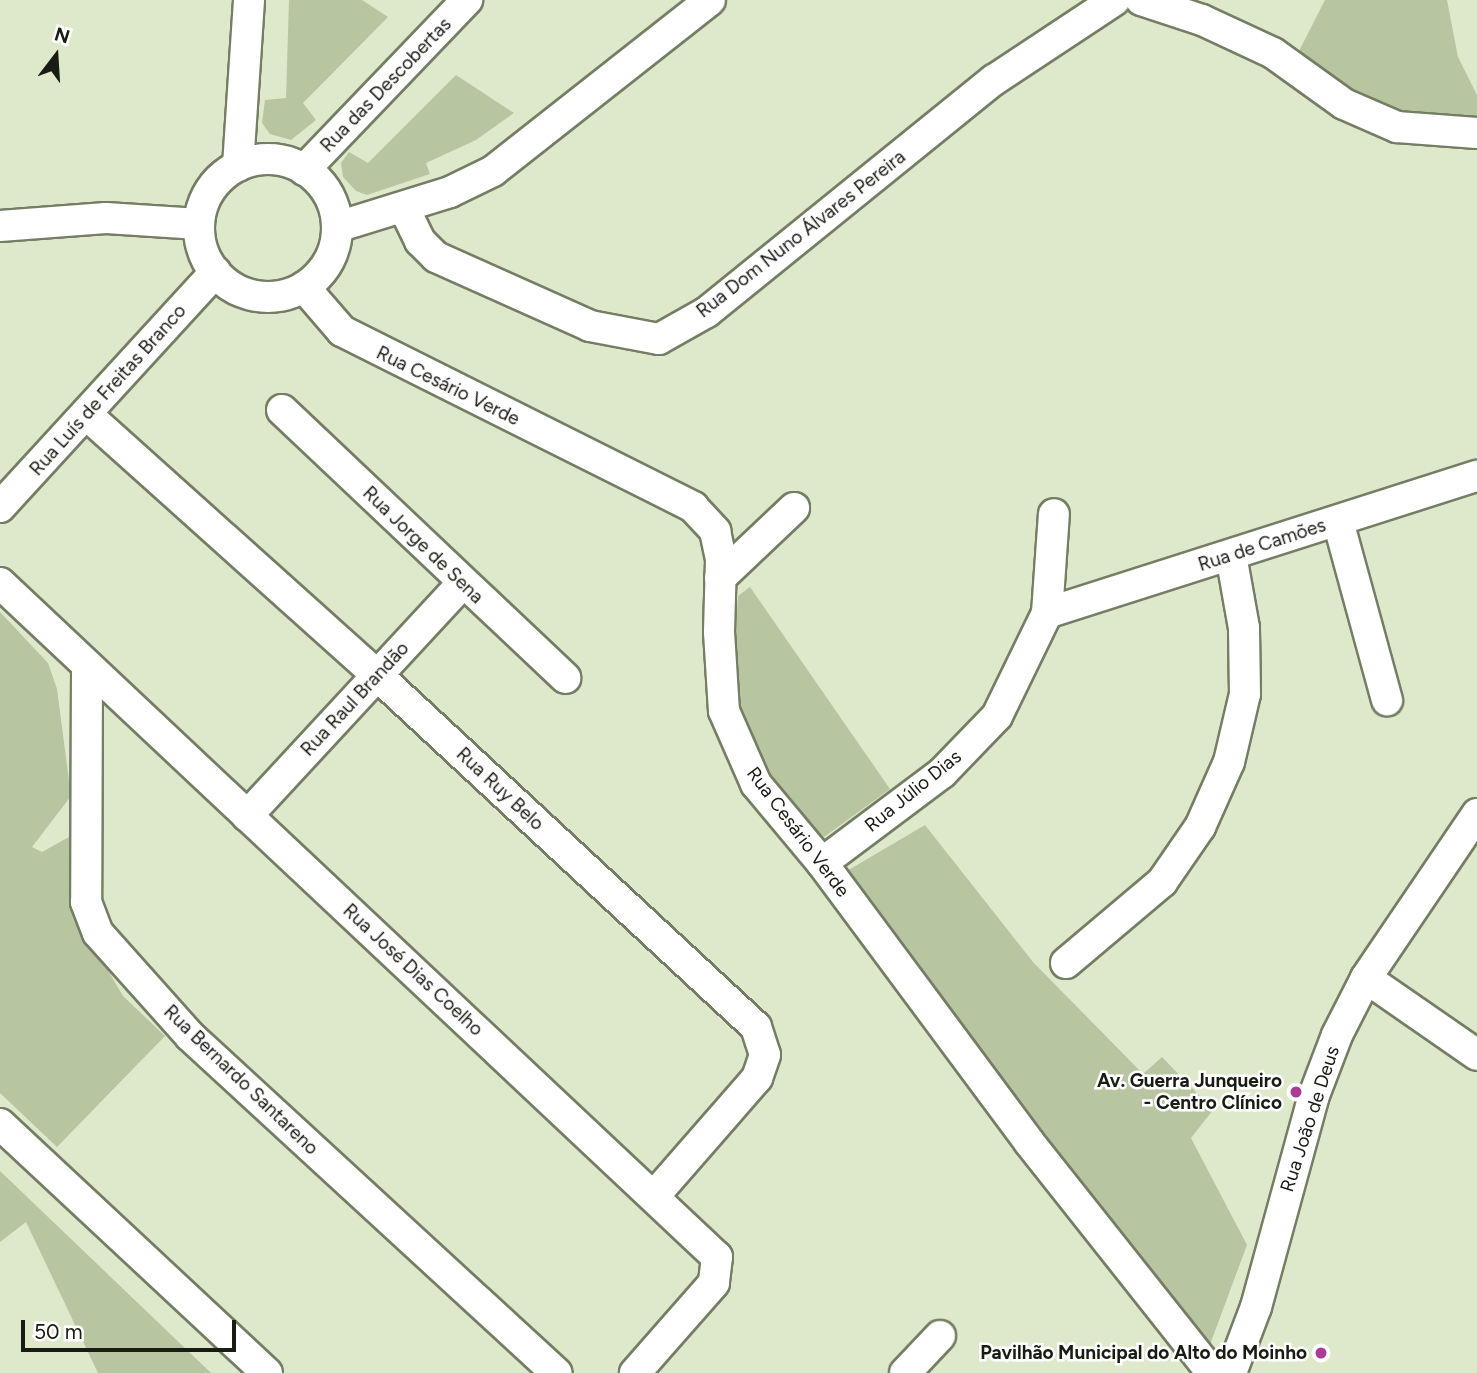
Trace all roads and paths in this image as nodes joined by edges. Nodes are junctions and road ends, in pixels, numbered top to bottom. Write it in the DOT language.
graph roads {
  1 [pos="249,0"];
  2 [pos="467,0"];
  3 [pos="710,0"];
  4 [pos="1115,0"];
  5 [pos="1141,0"];
  6 [pos="1477,133"];
  7 [pos="238,166"];
  8 [pos="304,170"];
  9 [pos="404,208"];
  10 [pos="199,224"];
  11 [pos="0,226"];
  12 [pos="337,227"];
  13 [pos="215,272"];
  14 [pos="304,286"];
  15 [pos="282,410"];
  16 [pos="86,414"];
  17 [pos="1477,476"];
  18 [pos="0,507"];
  19 [pos="794,508"];
  20 [pos="1054,514"];
  21 [pos="1338,521"];
  22 [pos="1231,555"];
  23 [pos="720,578"];
  24 [pos="0,583"];
  25 [pos="463,583"];
  26 [pos="1047,613"];
  27 [pos="87,668"];
  28 [pos="377,675"];
  29 [pos="565,678"];
  30 [pos="1387,700"];
  31 [pos="1477,814"];
  32 [pos="247,816"];
  33 [pos="822,863"];
  34 [pos="1066,963"];
  35 [pos="1366,978"];
  36 [pos="1477,1055"];
  37 [pos="0,1124"];
  38 [pos="655,1195"];
  39 [pos="940,1336"];
  40 [pos="267,1373"];
  41 [pos="556,1373"];
  42 [pos="635,1373"];
  43 [pos="905,1373"];
  44 [pos="1212,1373"];
  45 [pos="1231,1373"];
  1 -- 7 [label="street"];
  2 -- 8 [label="street, Rua das Descobertas"];
  3 -- 9 [label="street"];
  4 -- 9 [label="street, Rua Dom Nuno Álvares Pereira"];
  5 -- 6 [label="street"];
  7 -- 8 [label="street"];
  7 -- 10 [label="street"];
  8 -- 12 [label="street"];
  9 -- 12 [label="street"];
  10 -- 11 [label="street"];
  10 -- 13 [label="street"];
  12 -- 14 [label="street"];
  13 -- 14 [label="street"];
  13 -- 16 [label="street, Rua Luís de Freitas Branco"];
  14 -- 23 [label="street, Rua Cesário Verde"];
  15 -- 25 [label="street, Rua Jorge de Sena"];
  16 -- 18 [label="street, Rua Luís de Freitas Branco"];
  16 -- 28 [label="street, Rua Ruy Belo"];
  17 -- 21 [label="street, Rua de Camões"];
  19 -- 23 [label="street"];
  20 -- 26 [label="street, Rua Júlio Dias"];
  21 -- 22 [label="street, Rua de Camões"];
  21 -- 30 [label="street"];
  22 -- 26 [label="street, Rua de Camões"];
  22 -- 34 [label="street"];
  23 -- 33 [label="street, Rua Cesário Verde"];
  24 -- 27 [label="street, Rua José Dias Coelho"];
  25 -- 28 [label="street, Rua Raul Brandão"];
  25 -- 29 [label="street, Rua Jorge de Sena"];
  26 -- 33 [label="street, Rua Júlio Dias"];
  27 -- 32 [label="street, Rua José Dias Coelho"];
  27 -- 41 [label="street, Rua Bernardo Santareno"];
  28 -- 32 [label="street, Rua Raul Brandão"];
  28 -- 38 [label="street, Rua Ruy Belo"];
  31 -- 35 [label="street, Rua João de Deus"];
  32 -- 38 [label="street, Rua José Dias Coelho"];
  33 -- 44 [label="street, Rua Cesário Verde"];
  35 -- 36 [label="street"];
  35 -- 45 [label="street, Rua João de Deus"];
  37 -- 40 [label="street"];
  38 -- 42 [label="street, Rua José Dias Coelho"];
  39 -- 43 [label="street"];
}
